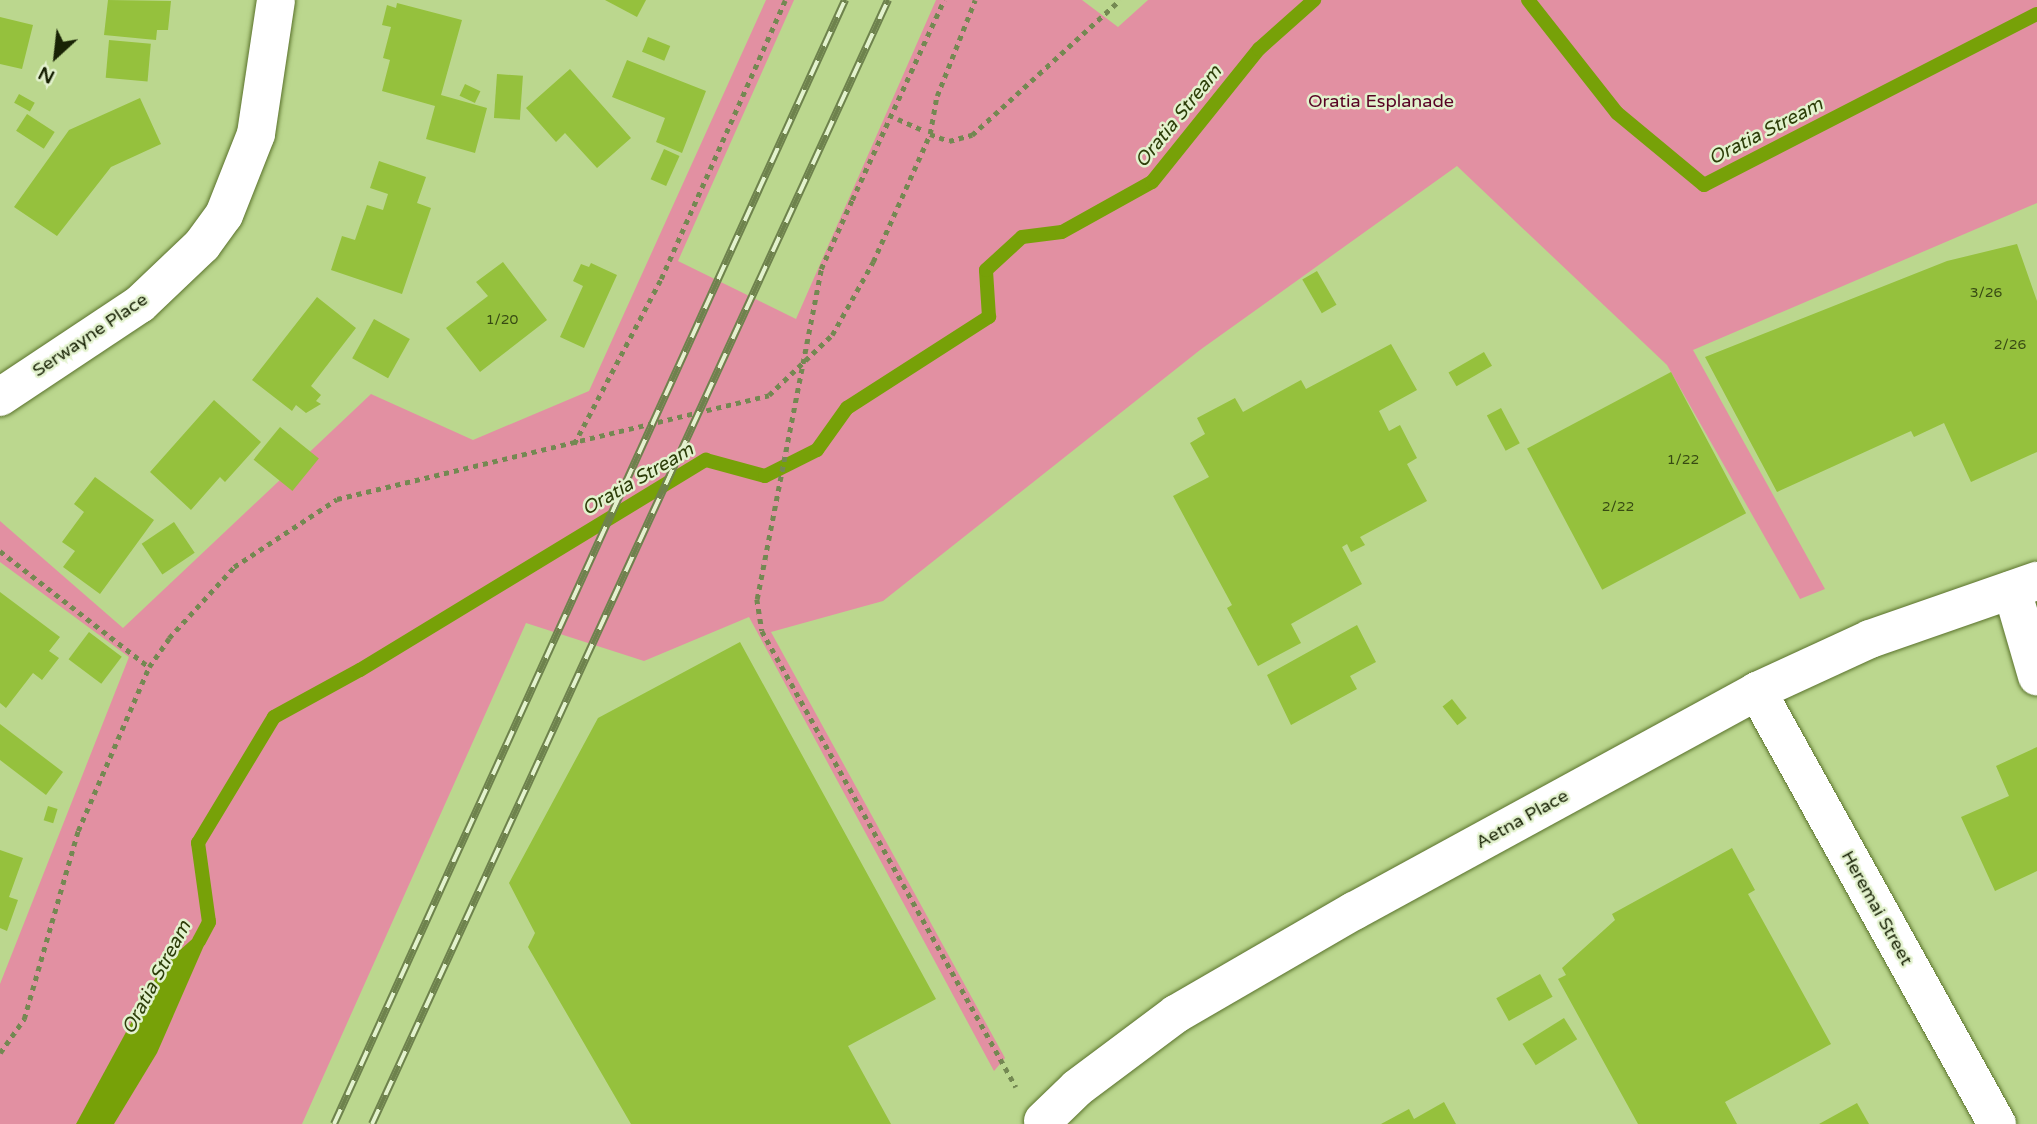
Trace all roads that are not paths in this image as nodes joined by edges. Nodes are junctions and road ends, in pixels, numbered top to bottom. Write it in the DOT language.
graph roads {
  1 [pos="276,0"];
  2 [pos="0,397"];
  3 [pos="2025,586"];
  4 [pos="2037,676"];
  5 [pos="1757,691"];
  6 [pos="1042,1121"];
  7 [pos="1997,1124"];
  1 -- 2 [label="street, Serwayne Place"];
  3 -- 4 [label="street"];
  3 -- 5 [label="street, Aetna Place"];
  5 -- 6 [label="street, Aetna Place"];
  5 -- 7 [label="street, Heremai Street"];
}
